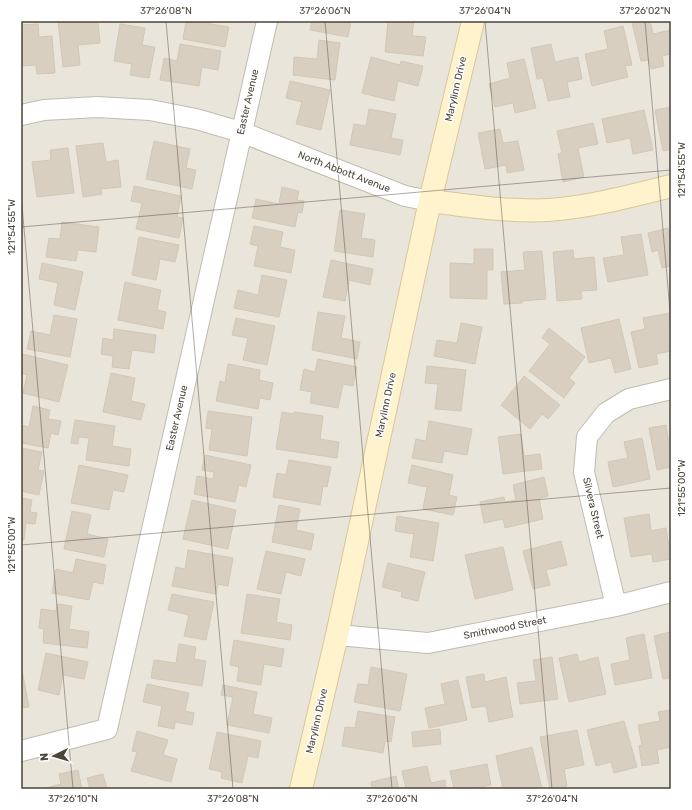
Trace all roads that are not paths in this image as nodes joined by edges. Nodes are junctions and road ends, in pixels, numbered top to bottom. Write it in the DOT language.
graph roads {
  1 [pos="267,21"];
  2 [pos="472,21"];
  3 [pos="21,115"];
  4 [pos="241,132"];
  5 [pos="671,186"];
  6 [pos="430,201"];
  7 [pos="671,389"];
  8 [pos="671,592"];
  9 [pos="616,606"];
  10 [pos="337,635"];
  11 [pos="21,751"];
  12 [pos="301,789"];
  1 -- 4 [label="street, Easter Avenue"];
  2 -- 6 [label="street, Marylinn Drive"];
  3 -- 4 [label="street, North Abbott Avenue"];
  4 -- 6 [label="street, North Abbott Avenue"];
  4 -- 11 [label="street, Easter Avenue"];
  5 -- 6 [label="street, North Abbott Avenue"];
  6 -- 10 [label="street, Marylinn Drive"];
  7 -- 9 [label="street, Silvera Street"];
  8 -- 9 [label="street, Smithwood Street"];
  9 -- 10 [label="street, Smithwood Street"];
  10 -- 12 [label="street, Marylinn Drive"];
}
